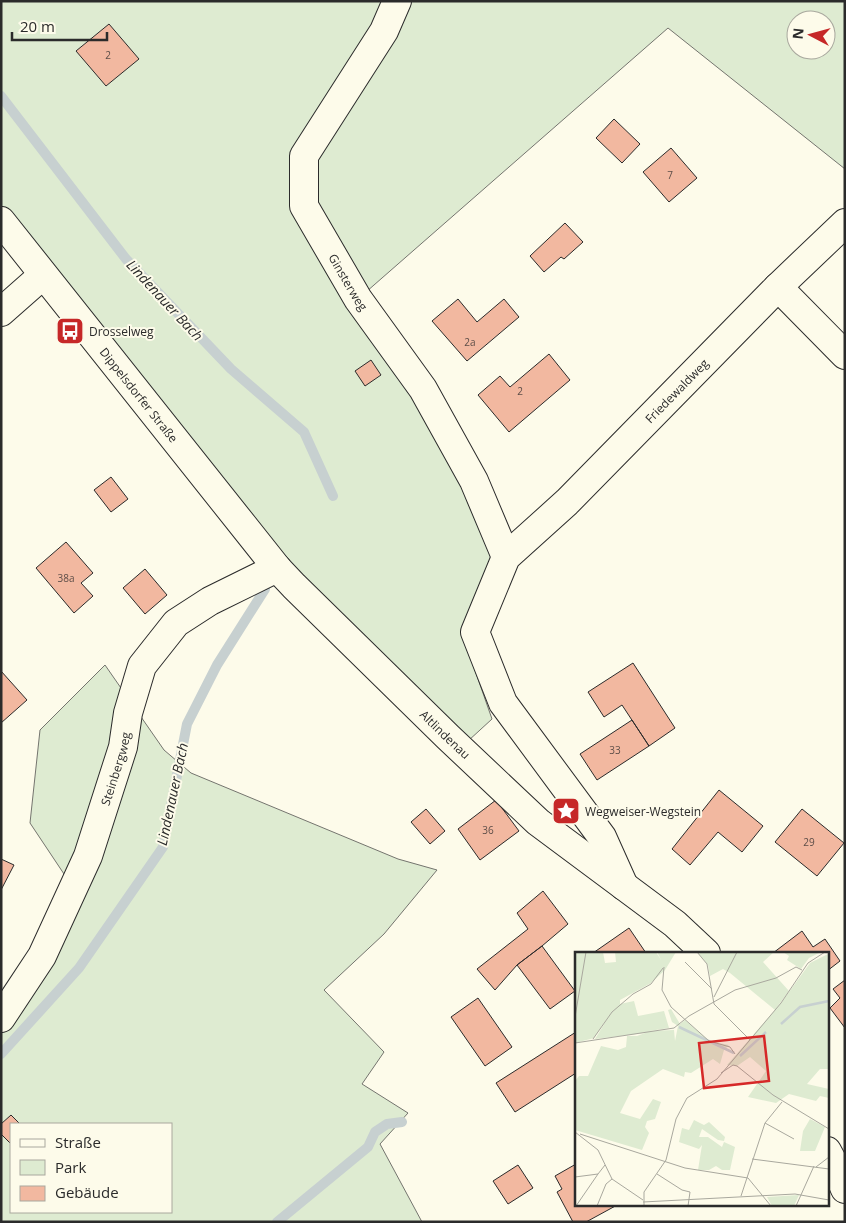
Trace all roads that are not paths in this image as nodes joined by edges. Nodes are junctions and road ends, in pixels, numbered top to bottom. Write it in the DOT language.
graph roads {
  1 [pos="396,1"];
  2 [pos="1,221"];
  3 [pos="845,223"];
  4 [pos="43,275"];
  5 [pos="778,287"];
  6 [pos="1,312"];
  7 [pos="845,355"];
  8 [pos="506,557"];
  9 [pos="277,568"];
  10 [pos="625,888"];
  11 [pos="705,952"];
  12 [pos="1,1018"];
  13 [pos="828,1153"];
  14 [pos="845,1189"];
  1 -- 8 [label="street, Ginsterweg"];
  2 -- 4 [label="street, Dippelsdorfer Straße"];
  3 -- 5 [label="street, Friedewaldweg"];
  4 -- 6 [label="street"];
  4 -- 9 [label="street, Dippelsdorfer Straße"];
  5 -- 7 [label="street"];
  5 -- 8 [label="street, Friedewaldweg"];
  8 -- 10 [label="street, Altlindenau"];
  9 -- 10 [label="street, Altlindenau"];
  9 -- 12 [label="street, Steinbergweg"];
  10 -- 11 [label="street, Altlindenau"];
  13 -- 14 [label="street"];
}
